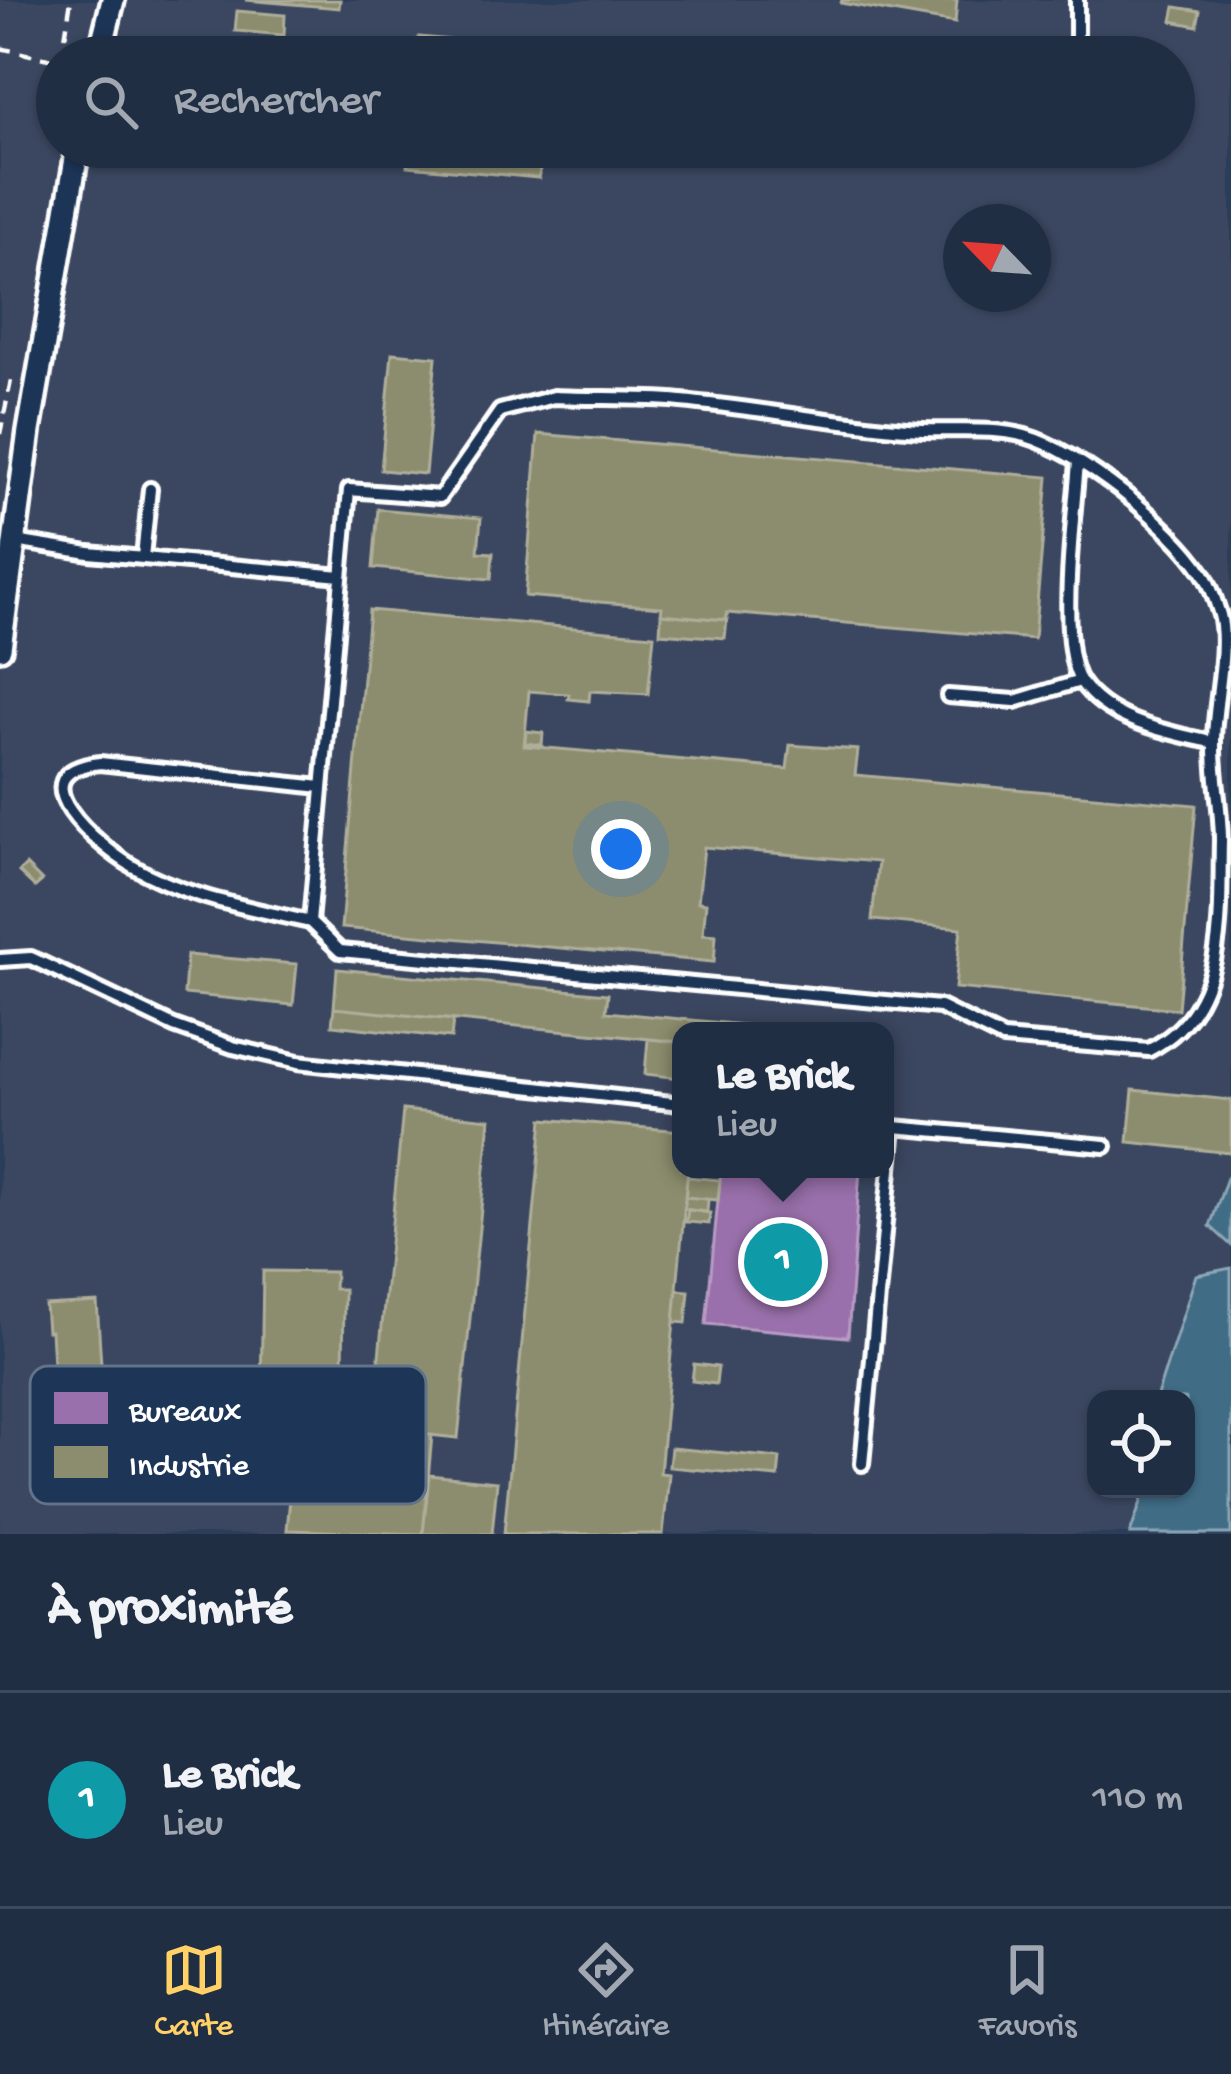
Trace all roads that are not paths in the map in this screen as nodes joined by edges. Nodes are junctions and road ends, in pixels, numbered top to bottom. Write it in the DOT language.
graph roads {
  1 [pos="113,0"];
  2 [pos="1077,0"];
  3 [pos="104,36"];
  4 [pos="1077,36"];
  5 [pos="74,168"];
  6 [pos="1078,461"];
  7 [pos="150,489"];
  8 [pos="15,541"];
  9 [pos="142,557"];
  10 [pos="340,576"];
  11 [pos="0,648"];
  12 [pos="1080,681"];
  13 [pos="948,696"];
  14 [pos="1214,743"];
  15 [pos="321,787"];
  16 [pos="310,922"];
  17 [pos="0,959"];
  18 [pos="672,1103"];
  19 [pos="894,1127"];
  20 [pos="1105,1147"];
  21 [pos="886,1178"];
  22 [pos="862,1463"];
  1 -- 3 [label="street"];
  2 -- 4 [label="lane"];
  5 -- 8 [label="street"];
  6 -- 10 [label="lane"];
  6 -- 12 [label="lane"];
  6 -- 14 [label="lane"];
  7 -- 9 [label="lane"];
  8 -- 9 [label="lane"];
  8 -- 11 [label="street"];
  9 -- 10 [label="lane"];
  10 -- 15 [label="lane"];
  12 -- 13 [label="lane"];
  12 -- 14 [label="lane"];
  14 -- 16 [label="lane"];
  15 -- 16 [label="lane"];
  15 -- 16 [label="lane"];
  17 -- 18 [label="lane"];
  19 -- 20 [label="lane"];
  21 -- 22 [label="lane"];
}
